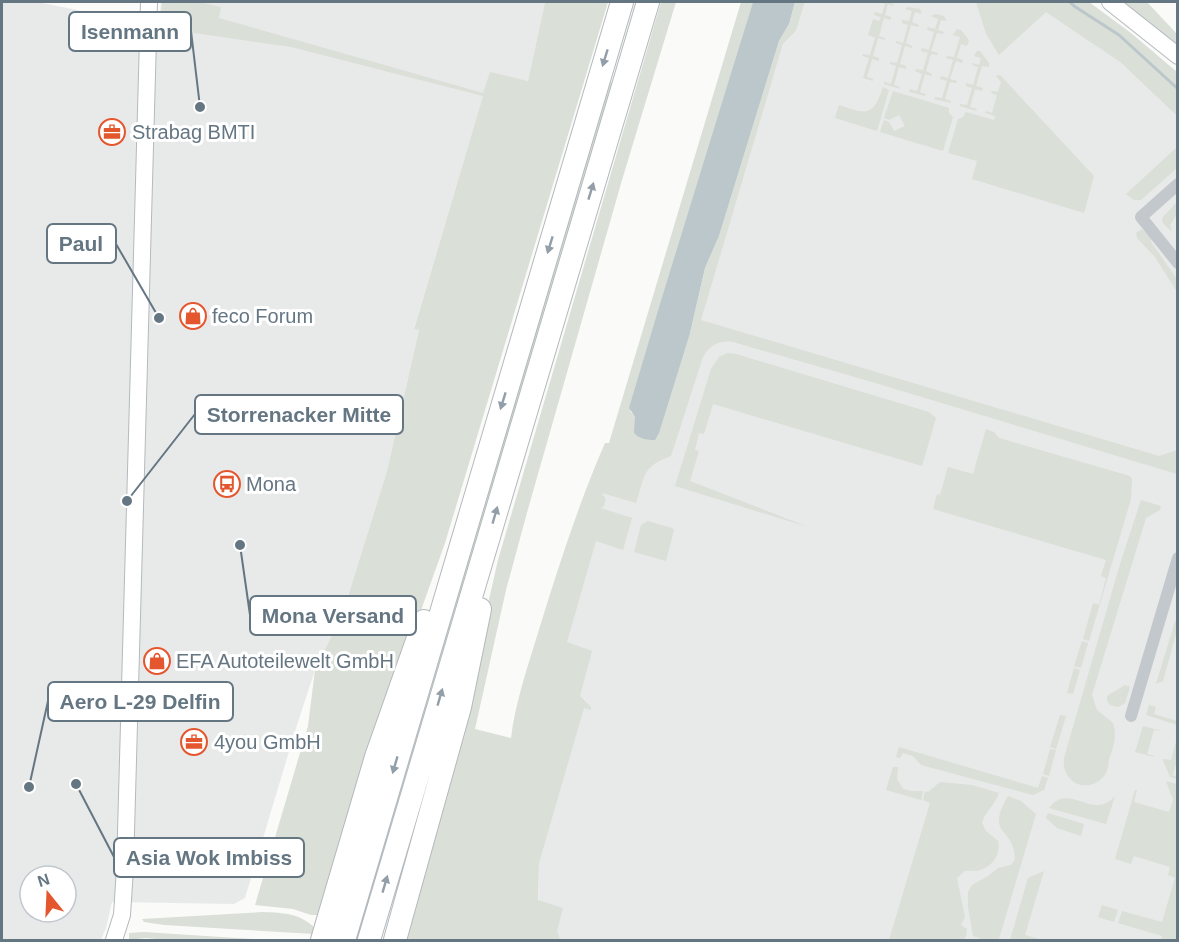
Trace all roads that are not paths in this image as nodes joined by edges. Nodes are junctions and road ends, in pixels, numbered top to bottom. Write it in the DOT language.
graph roads {
  1 [pos="150,2"];
  2 [pos="622,2"];
  3 [pos="648,2"];
  4 [pos="1110,2"];
  5 [pos="1178,56"];
  6 [pos="1178,184"];
  7 [pos="1178,263"];
  8 [pos="1178,558"];
  9 [pos="479,571"];
  10 [pos="448,588"];
  11 [pos="1164,605"];
  12 [pos="1178,609"];
  13 [pos="1131,716"];
  14 [pos="114,940"];
  15 [pos="322,940"];
  16 [pos="344,940"];
  17 [pos="369,940"];
  18 [pos="395,940"];
  1 -- 14 [label="street"];
  2 -- 10 [label="highway, one-way"];
  9 -- 3 [label="highway, one-way"];
  4 -- 5 [label="street"];
  6 -- 7 [label="street"];
  8 -- 11 [label="street"];
  17 -- 9 [label="highway, one-way"];
  9 -- 18 [label="highway"];
  10 -- 15 [label="highway"];
  10 -- 16 [label="highway, one-way"];
  11 -- 12 [label="street"];
  11 -- 13 [label="street"];
}
